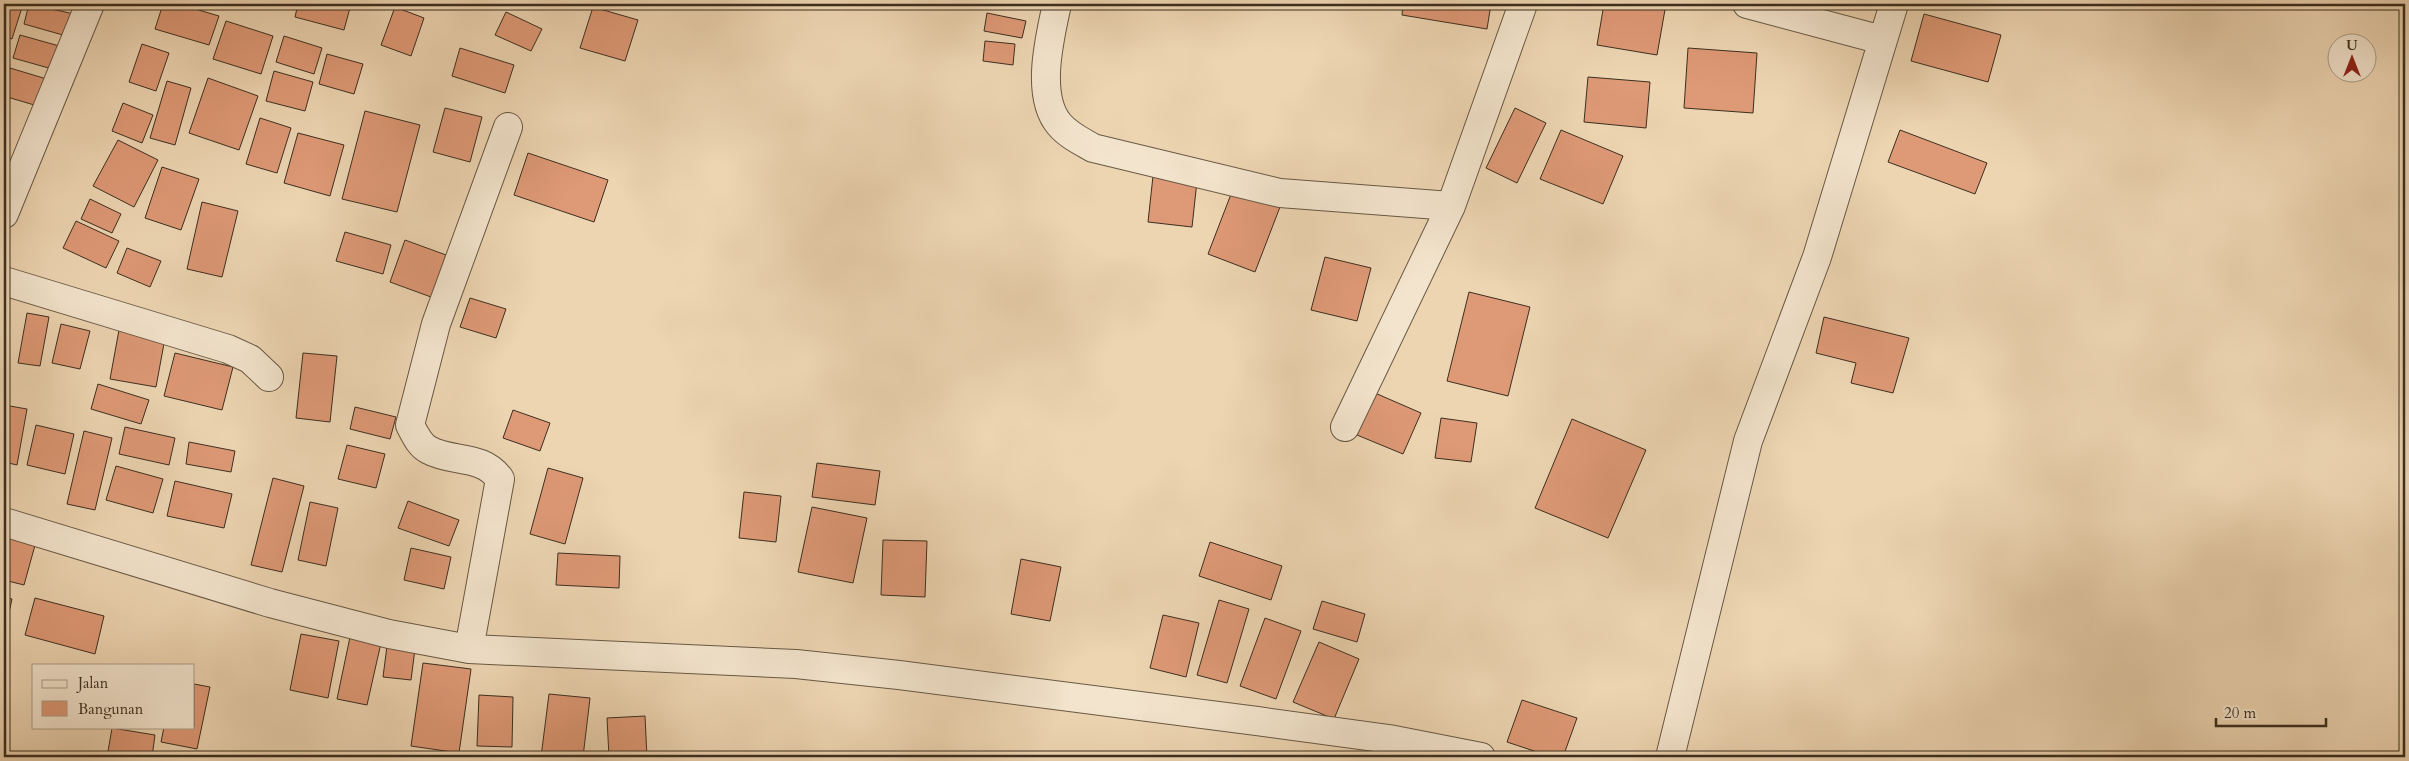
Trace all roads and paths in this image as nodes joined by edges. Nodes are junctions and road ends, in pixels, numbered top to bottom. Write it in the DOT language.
graph roads {
  1 [pos="90,4"];
  2 [pos="1057,4"];
  3 [pos="1523,4"];
  4 [pos="1747,4"];
  5 [pos="1894,4"];
  6 [pos="1882,40"];
  7 [pos="508,126"];
  8 [pos="1450,206"];
  9 [pos="4,214"];
  10 [pos="4,280"];
  11 [pos="269,377"];
  12 [pos="1345,427"];
  13 [pos="4,522"];
  14 [pos="469,649"];
  15 [pos="1481,757"];
  16 [pos="1670,757"];
  1 -- 9 [label="street"];
  2 -- 8 [label="street"];
  3 -- 8 [label="street"];
  4 -- 6 [label="street"];
  5 -- 6 [label="street"];
  6 -- 16 [label="street"];
  7 -- 14 [label="street"];
  8 -- 12 [label="street"];
  10 -- 11 [label="street"];
  13 -- 14 [label="street"];
  14 -- 15 [label="street"];
}
